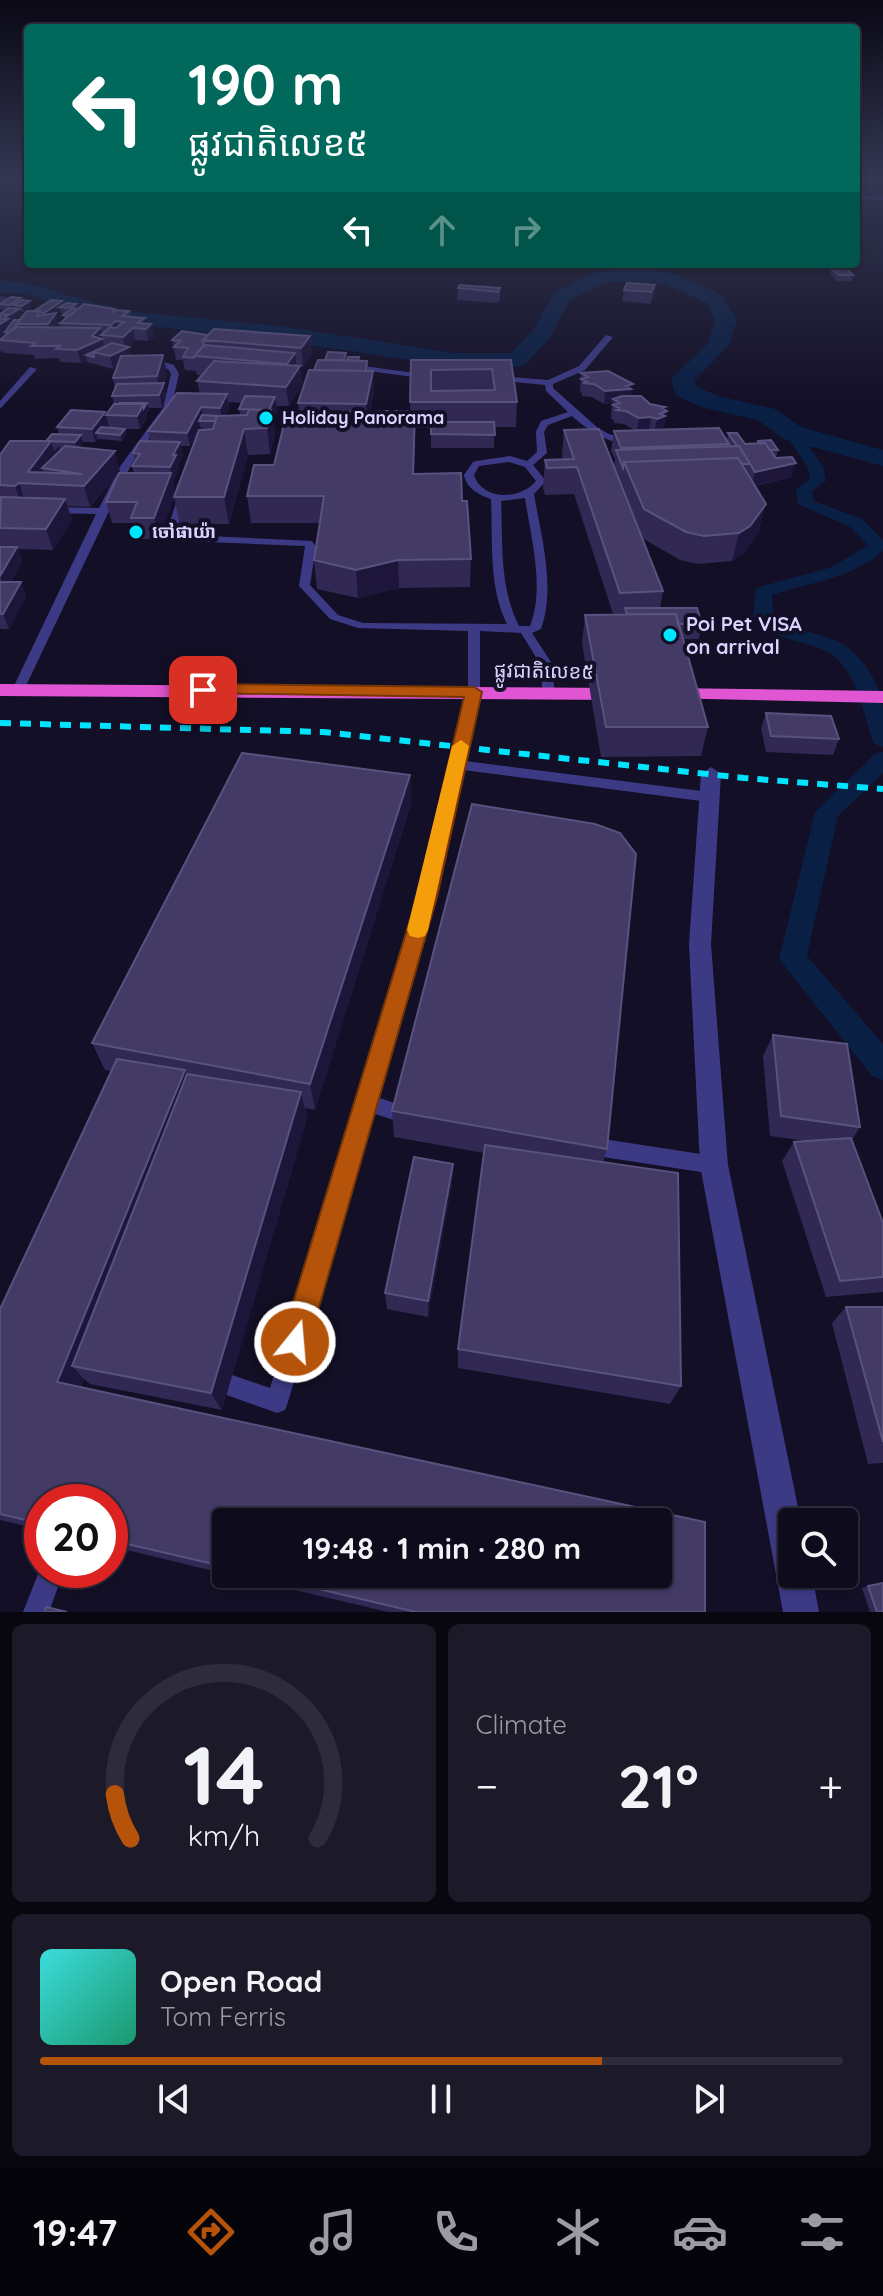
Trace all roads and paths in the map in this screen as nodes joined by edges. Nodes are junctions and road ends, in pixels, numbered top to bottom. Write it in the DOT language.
graph roads {
  1 [pos="609,337"];
  2 [pos="144,358"];
  3 [pos="364,368"];
  4 [pos="33,369"];
  5 [pos="432,377"];
  6 [pos="480,378"];
  7 [pos="549,383"];
  8 [pos="5,394"];
  9 [pos="0,406"];
  10 [pos="574,413"];
  11 [pos="633,440"];
  12 [pos="528,465"];
  13 [pos="188,482"];
  14 [pos="529,494"];
  15 [pos="496,498"];
  16 [pos="44,510"];
  17 [pos="102,511"];
  18 [pos="474,628"];
  19 [pos="519,630"];
  20 [pos="9,690"];
  21 [pos="474,692"];
  22 [pos="549,693"];
  23 [pos="883,697"];
  24 [pos="456,764"];
  25 [pos="710,786"];
  26 [pos="368,1103"];
  27 [pos="400,1113"];
  28 [pos="603,1148"];
  29 [pos="714,1165"];
  30 [pos="229,1385"];
  31 [pos="781,1508"];
  32 [pos="45,1588"];
  33 [pos="797,1588"];
  34 [pos="36,1612"];
  35 [pos="801,1612"];
  1 -- 7 [label="lane"];
  2 -- 17 [label="lane"];
  3 -- 5 [label="lane"];
  4 -- 8 [label="lane"];
  6 -- 7 [label="lane"];
  7 -- 10 [label="lane"];
  8 -- 9 [label="lane"];
  10 -- 11 [label="lane"];
  10 -- 12 [label="lane"];
  12 -- 14 [label="lane"];
  12 -- 15 [label="lane"];
  13 -- 18 [label="lane"];
  14 -- 15 [label="lane"];
  14 -- 19 [label="lane"];
  15 -- 19 [label="lane"];
  16 -- 17 [label="lane"];
  17 -- 20 [label="lane"];
  18 -- 19 [label="lane"];
  18 -- 21 [label="lane"];
  19 -- 22 [label="lane"];
  20 -- 21 [label="highway, ផ្លូវជាតិលេខ៥"];
  21 -- 22 [label="highway, ផ្លូវជាតិលេខ៥"];
  21 -- 24 [label="lane"];
  22 -- 23 [label="highway, ផ្លូវជាតិលេខ៥"];
  24 -- 25 [label="lane"];
  24 -- 26 [label="lane"];
  25 -- 29 [label="street"];
  26 -- 27 [label="lane"];
  26 -- 30 [label="lane"];
  28 -- 29 [label="lane"];
  29 -- 31 [label="street"];
  32 -- 34 [label="lane"];
  33 -- 35 [label="street"];
}
